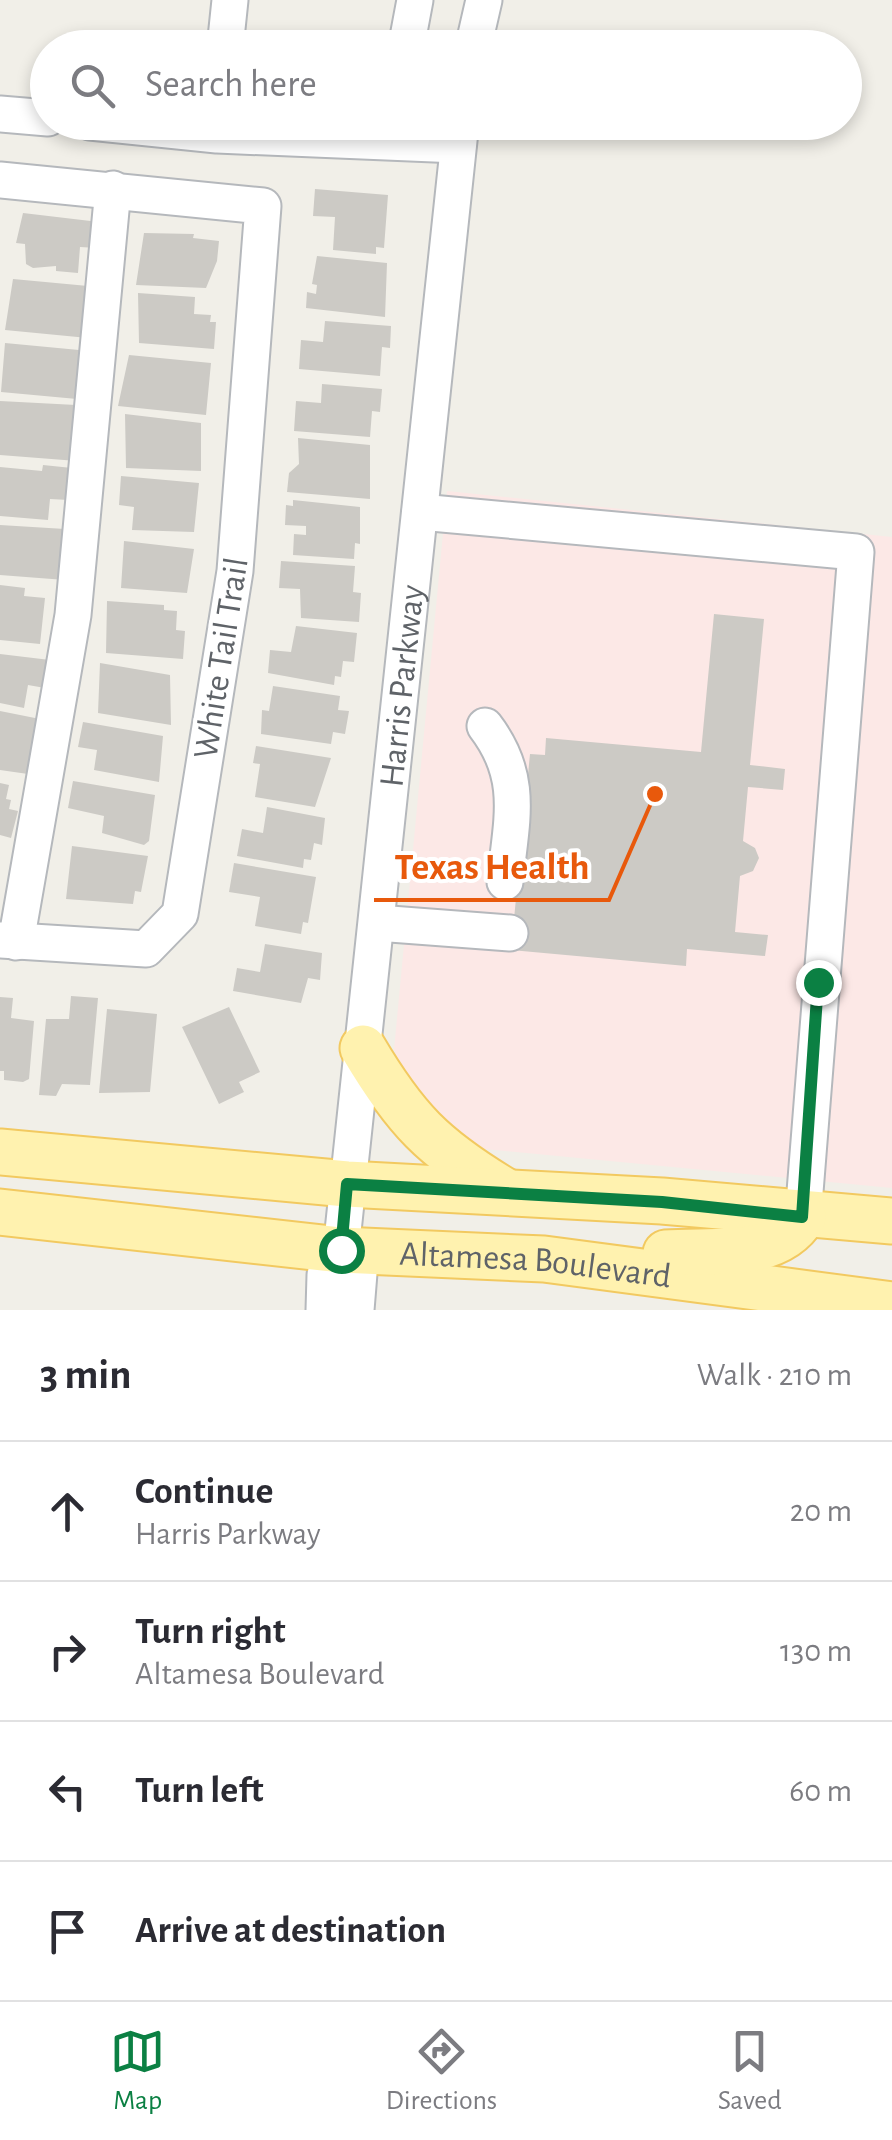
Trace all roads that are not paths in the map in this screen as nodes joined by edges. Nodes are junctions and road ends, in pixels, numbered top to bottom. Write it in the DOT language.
graph roads {
  1 [pos="230,0"];
  2 [pos="415,0"];
  3 [pos="484,0"];
  4 [pos="227,30"];
  5 [pos="409,30"];
  6 [pos="477,30"];
  7 [pos="0,114"];
  8 [pos="30,116"];
  9 [pos="458,140"];
  10 [pos="0,180"];
  11 [pos="113,189"];
  12 [pos="420,512"];
  13 [pos="485,726"];
  14 [pos="505,882"];
  15 [pos="377,923"];
  16 [pos="510,933"];
  17 [pos="8,941"];
  18 [pos="362,1048"];
  19 [pos="0,1152"];
  20 [pos="347,1184"];
  21 [pos="506,1192"];
  22 [pos="0,1212"];
  23 [pos="802,1217"];
  24 [pos="892,1222"];
  25 [pos="892,1247"];
  26 [pos="341,1250"];
  27 [pos="611,1267"];
  28 [pos="787,1300"];
  29 [pos="892,1305"];
  30 [pos="324,1310"];
  31 [pos="356,1310"];
  1 -- 4 [label="street"];
  2 -- 5 [label="street"];
  3 -- 6 [label="street"];
  7 -- 8 [label="street"];
  9 -- 12 [label="street, Harris Parkway"];
  10 -- 11 [label="street"];
  11 -- 17 [label="street"];
  11 -- 17 [label="street, White Tail Trail"];
  12 -- 15 [label="street, Harris Parkway"];
  12 -- 23 [label="street"];
  13 -- 14 [label="street"];
  15 -- 16 [label="street"];
  15 -- 18 [label="street, Harris Parkway"];
  18 -- 20 [label="street, Harris Parkway"];
  18 -- 21 [label="main road"];
  19 -- 20 [label="main road, Altamesa Boulevard"];
  20 -- 21 [label="main road, Altamesa Boulevard"];
  20 -- 26 [label="street, Harris Parkway"];
  21 -- 23 [label="main road, Altamesa Boulevard"];
  22 -- 26 [label="main road, Altamesa Boulevard"];
  23 -- 24 [label="main road, Altamesa Boulevard"];
  23 -- 27 [label="main road"];
  25 -- 28 [label="main road"];
  26 -- 27 [label="main road, Altamesa Boulevard"];
  26 -- 30 [label="street, Harris Parkway"];
  26 -- 31 [label="street, Harris Parkway"];
  27 -- 28 [label="main road, Altamesa Boulevard"];
  28 -- 29 [label="main road, Altamesa Boulevard"];
}
